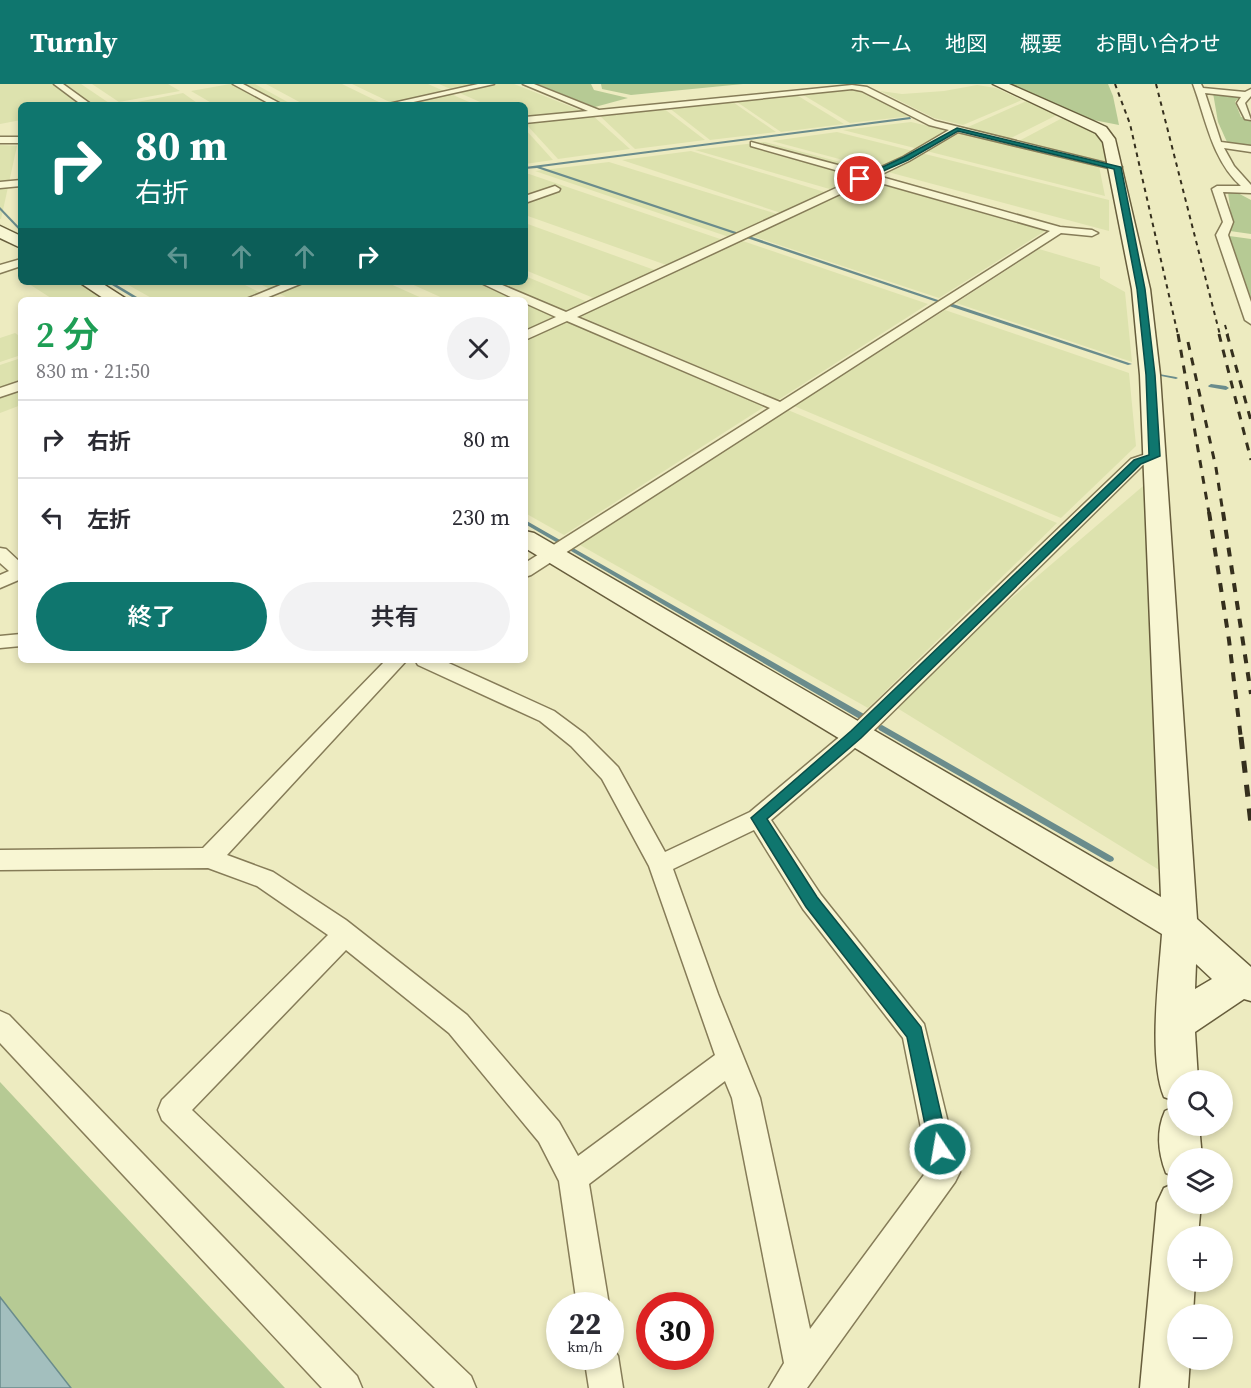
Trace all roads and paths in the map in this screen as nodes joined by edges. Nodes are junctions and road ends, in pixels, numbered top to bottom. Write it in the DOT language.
graph roads {
  1 [pos="58,84"];
  2 [pos="237,84"];
  3 [pos="490,84"];
  4 [pos="527,84"];
  5 [pos="999,84"];
  6 [pos="1198,87"];
  7 [pos="1249,93"];
  8 [pos="84,102"];
  9 [pos="273,102"];
  10 [pos="403,102"];
  11 [pos="599,112"];
  12 [pos="1251,117"];
  13 [pos="528,120"];
  14 [pos="957,129"];
  15 [pos="0,140"];
  16 [pos="18,140"];
  17 [pos="754,144"];
  18 [pos="1217,144"];
  19 [pos="1251,150"];
  20 [pos="1117,167"];
  21 [pos="869,176"];
  22 [pos="18,183"];
  23 [pos="0,185"];
  24 [pos="555,189"];
  25 [pos="1250,190"];
  26 [pos="528,199"];
  27 [pos="1059,230"];
  28 [pos="0,231"];
  29 [pos="1092,233"];
  30 [pos="18,241"];
  31 [pos="18,263"];
  32 [pos="0,269"];
  33 [pos="93,285"];
  34 [pos="291,285"];
  35 [pos="492,285"];
  36 [pos="114,297"];
  37 [pos="258,297"];
  38 [pos="521,297"];
  39 [pos="528,300"];
  40 [pos="566,316"];
  41 [pos="1251,320"];
  42 [pos="528,335"];
  43 [pos="18,386"];
  44 [pos="0,393"];
  45 [pos="782,408"];
  46 [pos="1155,456"];
  47 [pos="528,540"];
  48 [pos="0,553"];
  49 [pos="551,554"];
  50 [pos="18,569"];
  51 [pos="528,569"];
  52 [pos="18,573"];
  53 [pos="0,582"];
  54 [pos="18,640"];
  55 [pos="0,642"];
  56 [pos="394,663"];
  57 [pos="432,663"];
  58 [pos="856,735"];
  59 [pos="758,818"];
  60 [pos="209,858"];
  61 [pos="0,860"];
  62 [pos="660,865"];
  63 [pos="1180,926"];
  64 [pos="345,935"];
  65 [pos="1245,982"];
  66 [pos="1175,1023"];
  67 [pos="0,1024"];
  68 [pos="731,1060"];
  69 [pos="1177,1070"];
  70 [pos="573,1178"];
  71 [pos="1178,1214"];
  72 [pos="591,1292"];
  73 [pos="603,1370"];
  74 [pos="794,1377"];
  75 [pos="345,1388"];
  76 [pos="459,1388"];
  77 [pos="606,1388"];
  78 [pos="1164,1388"];
  1 -- 8 [label="street"];
  2 -- 9 [label="street"];
  3 -- 10 [label="street"];
  4 -- 11 [label="street"];
  5 -- 20 [label="street"];
  6 -- 7 [label="street"];
  6 -- 18 [label="street"];
  7 -- 12 [label="street"];
  11 -- 13 [label="street"];
  11 -- 14 [label="street"];
  14 -- 20 [label="street"];
  14 -- 21 [label="street"];
  15 -- 16 [label="street"];
  17 -- 21 [label="street"];
  18 -- 19 [label="street"];
  18 -- 25 [label="street"];
  20 -- 46 [label="street"];
  21 -- 27 [label="street"];
  21 -- 40 [label="street"];
  22 -- 23 [label="street"];
  24 -- 26 [label="street"];
  25 -- 41 [label="street"];
  27 -- 29 [label="street"];
  27 -- 45 [label="street"];
  28 -- 30 [label="street"];
  31 -- 32 [label="street"];
  33 -- 36 [label="street"];
  34 -- 37 [label="street"];
  35 -- 38 [label="street"];
  39 -- 40 [label="street"];
  40 -- 42 [label="street"];
  40 -- 45 [label="street"];
  43 -- 44 [label="street"];
  45 -- 49 [label="street"];
  46 -- 58 [label="street"];
  46 -- 63 [label="street"];
  47 -- 49 [label="street"];
  48 -- 50 [label="street"];
  49 -- 51 [label="street"];
  49 -- 58 [label="street"];
  52 -- 53 [label="street"];
  54 -- 55 [label="street"];
  56 -- 60 [label="street"];
  57 -- 62 [label="street"];
  58 -- 59 [label="street"];
  58 -- 63 [label="street"];
  59 -- 62 [label="street"];
  59 -- 74 [label="street"];
  60 -- 61 [label="street"];
  60 -- 64 [label="street"];
  62 -- 68 [label="street"];
  63 -- 65 [label="street"];
  63 -- 66 [label="street"];
  64 -- 70 [label="street"];
  64 -- 76 [label="street"];
  65 -- 66 [label="street"];
  66 -- 69 [label="street"];
  67 -- 75 [label="street"];
  68 -- 70 [label="street"];
  68 -- 74 [label="street"];
  70 -- 72 [label="street"];
  71 -- 78 [label="street"];
  73 -- 77 [label="street"];
}
